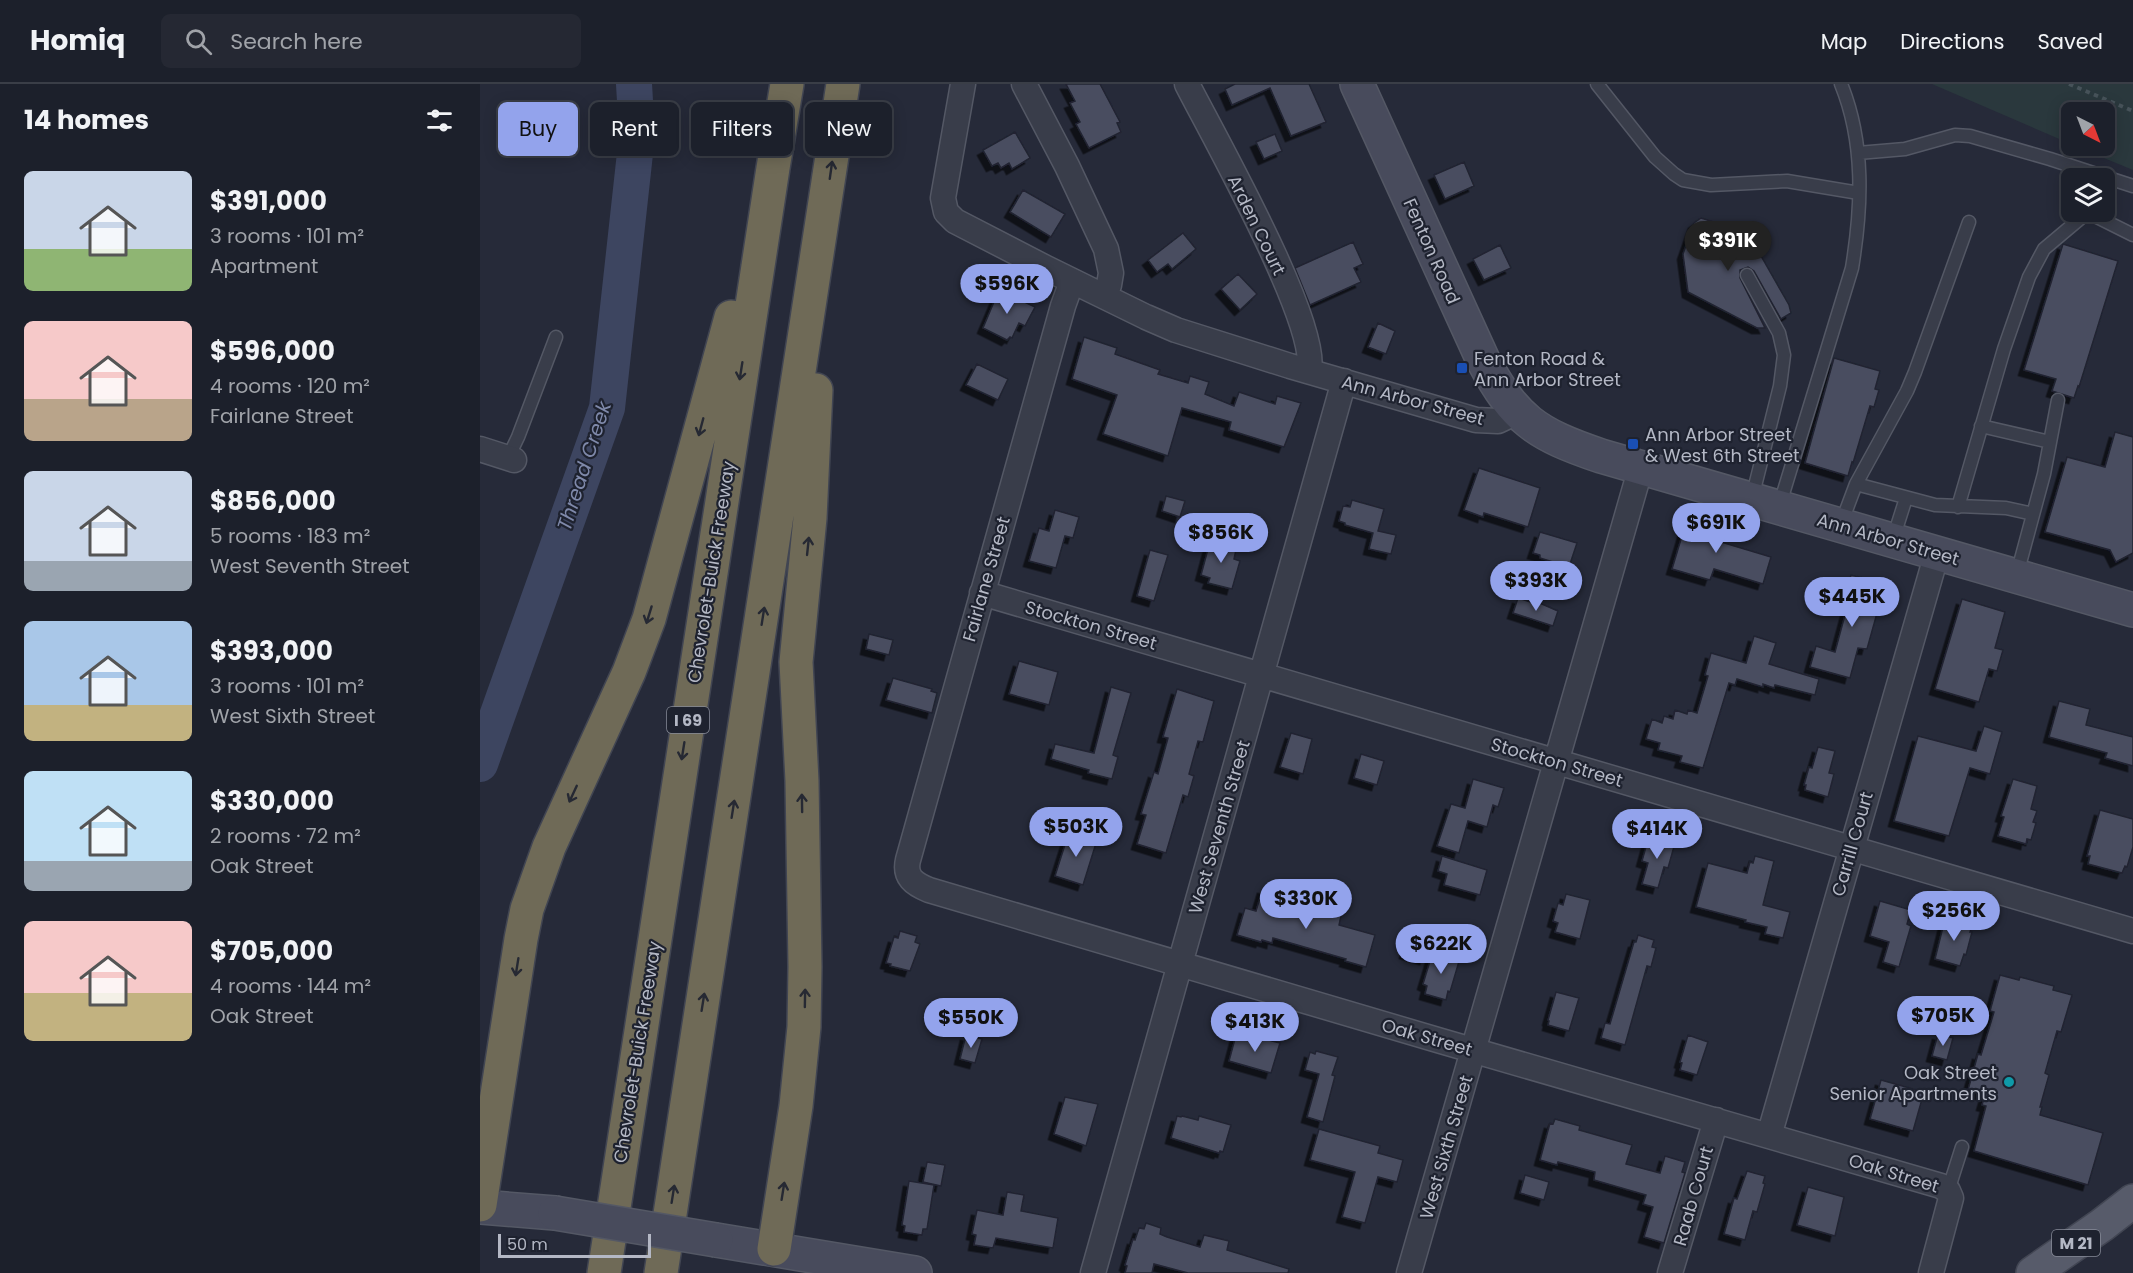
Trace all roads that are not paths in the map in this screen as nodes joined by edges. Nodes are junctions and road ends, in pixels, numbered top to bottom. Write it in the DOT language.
graph roads {
  1 [pos="787,84"];
  2 [pos="843,84"];
  3 [pos="963,84"];
  4 [pos="1024,84"];
  5 [pos="1187,84"];
  6 [pos="1357,84"];
  7 [pos="1597,84"];
  8 [pos="1841,84"];
  9 [pos="1858,153"];
  10 [pos="772,168"];
  11 [pos="2070,168"];
  12 [pos="2115,182"];
  13 [pos="2133,186"];
  14 [pos="1859,193"];
  15 [pos="1969,222"];
  16 [pos="2075,222"];
  17 [pos="2107,222"];
  18 [pos="823,228"];
  19 [pos="2133,235"];
  20 [pos="1747,275"];
  21 [pos="1072,281"];
  22 [pos="1104,297"];
  23 [pos="556,337"];
  24 [pos="1309,371"];
  25 [pos="1344,381"];
  26 [pos="2058,400"];
  27 [pos="1517,412"];
  28 [pos="1982,426"];
  29 [pos="2050,442"];
  30 [pos="480,449"];
  31 [pos="511,459"];
  32 [pos="1641,467"];
  33 [pos="1856,484"];
  34 [pos="1906,498"];
  35 [pos="1765,504"];
  36 [pos="1958,507"];
  37 [pos="2033,514"];
  38 [pos="1840,526"];
  39 [pos="1893,541"];
  40 [pos="1937,553"];
  41 [pos="2016,576"];
  42 [pos="982,593"];
  43 [pos="2133,610"];
  44 [pos="1261,675"];
  45 [pos="1557,762"];
  46 [pos="1851,849"];
  47 [pos="909,877"];
  48 [pos="2133,931"];
  49 [pos="1180,964"];
  50 [pos="1474,1050"];
  51 [pos="1716,1120"];
  52 [pos="1769,1136"];
  53 [pos="1962,1147"];
  54 [pos="1948,1191"];
  55 [pos="2133,1201"];
  56 [pos="480,1206"];
  57 [pos="772,1261"];
  58 [pos="604,1273"];
  59 [pos="661,1273"];
  60 [pos="915,1273"];
  61 [pos="1094,1273"];
  62 [pos="1409,1273"];
  63 [pos="1670,1273"];
  64 [pos="1931,1273"];
  65 [pos="2033,1273"];
  1 -- 10 [label="highway, Chevrolet-Buick Freeway / I 69"];
  18 -- 2 [label="highway, one-way"];
  3 -- 21 [label="street, Ann Arbor Street"];
  4 -- 22 [label="street"];
  5 -- 24 [label="street, Arden Court"];
  6 -- 27 [label="street, Fenton Road"];
  7 -- 14 [label="lane"];
  8 -- 9 [label="lane"];
  9 -- 11 [label="lane"];
  9 -- 14 [label="lane"];
  10 -- 56 [label="highway, one-way"];
  10 -- 58 [label="highway, Chevrolet-Buick Freeway / I 69, one-way"];
  12 -- 13 [label="lane"];
  14 -- 35 [label="lane"];
  15 -- 33 [label="lane"];
  16 -- 28 [label="lane"];
  17 -- 19 [label="lane"];
  57 -- 18 [label="highway, one-way"];
  59 -- 18 [label="highway, one-way"];
  20 -- 35 [label="lane"];
  21 -- 22 [label="street, Ann Arbor Street"];
  21 -- 42 [label="street, Fairlane Street"];
  22 -- 24 [label="street, Ann Arbor Street"];
  23 -- 31 [label="lane"];
  24 -- 25 [label="street, Ann Arbor Street"];
  25 -- 27 [label="street, Ann Arbor Street"];
  25 -- 44 [label="street, West Seventh Street"];
  26 -- 29 [label="lane"];
  27 -- 32 [label="street, Ann Arbor Street"];
  28 -- 29 [label="lane"];
  28 -- 36 [label="lane"];
  29 -- 37 [label="lane"];
  30 -- 31 [label="street"];
  32 -- 35 [label="street, Ann Arbor Street"];
  32 -- 45 [label="street, West Sixth Street"];
  33 -- 34 [label="lane"];
  33 -- 38 [label="lane"];
  34 -- 36 [label="lane"];
  34 -- 39 [label="lane"];
  35 -- 38 [label="street, Ann Arbor Street"];
  36 -- 37 [label="lane"];
  37 -- 41 [label="lane"];
  38 -- 39 [label="street, Ann Arbor Street"];
  39 -- 40 [label="street, Ann Arbor Street"];
  40 -- 41 [label="street, Ann Arbor Street"];
  40 -- 46 [label="street, Carrill Court"];
  41 -- 43 [label="street, Ann Arbor Street"];
  42 -- 44 [label="street, Stockton Street"];
  42 -- 47 [label="street, Fairlane Street"];
  44 -- 45 [label="street, Stockton Street"];
  44 -- 49 [label="street, West Seventh Street"];
  45 -- 46 [label="street, Stockton Street"];
  45 -- 50 [label="street, West Sixth Street"];
  46 -- 48 [label="street, Stockton Street"];
  46 -- 52 [label="street, Carrill Court"];
  47 -- 49 [label="street, Oak Street"];
  49 -- 50 [label="street, Oak Street"];
  49 -- 61 [label="street, West Seventh Street"];
  50 -- 51 [label="street, Oak Street"];
  50 -- 62 [label="street, West Sixth Street"];
  51 -- 52 [label="street, Oak Street"];
  51 -- 63 [label="street, Raab Court"];
  52 -- 54 [label="street, Oak Street"];
  53 -- 54 [label="lane"];
  54 -- 64 [label="street"];
  55 -- 65 [label="main road, M 21"];
  56 -- 57 [label="street, bridge"];
  57 -- 60 [label="street"];
}
